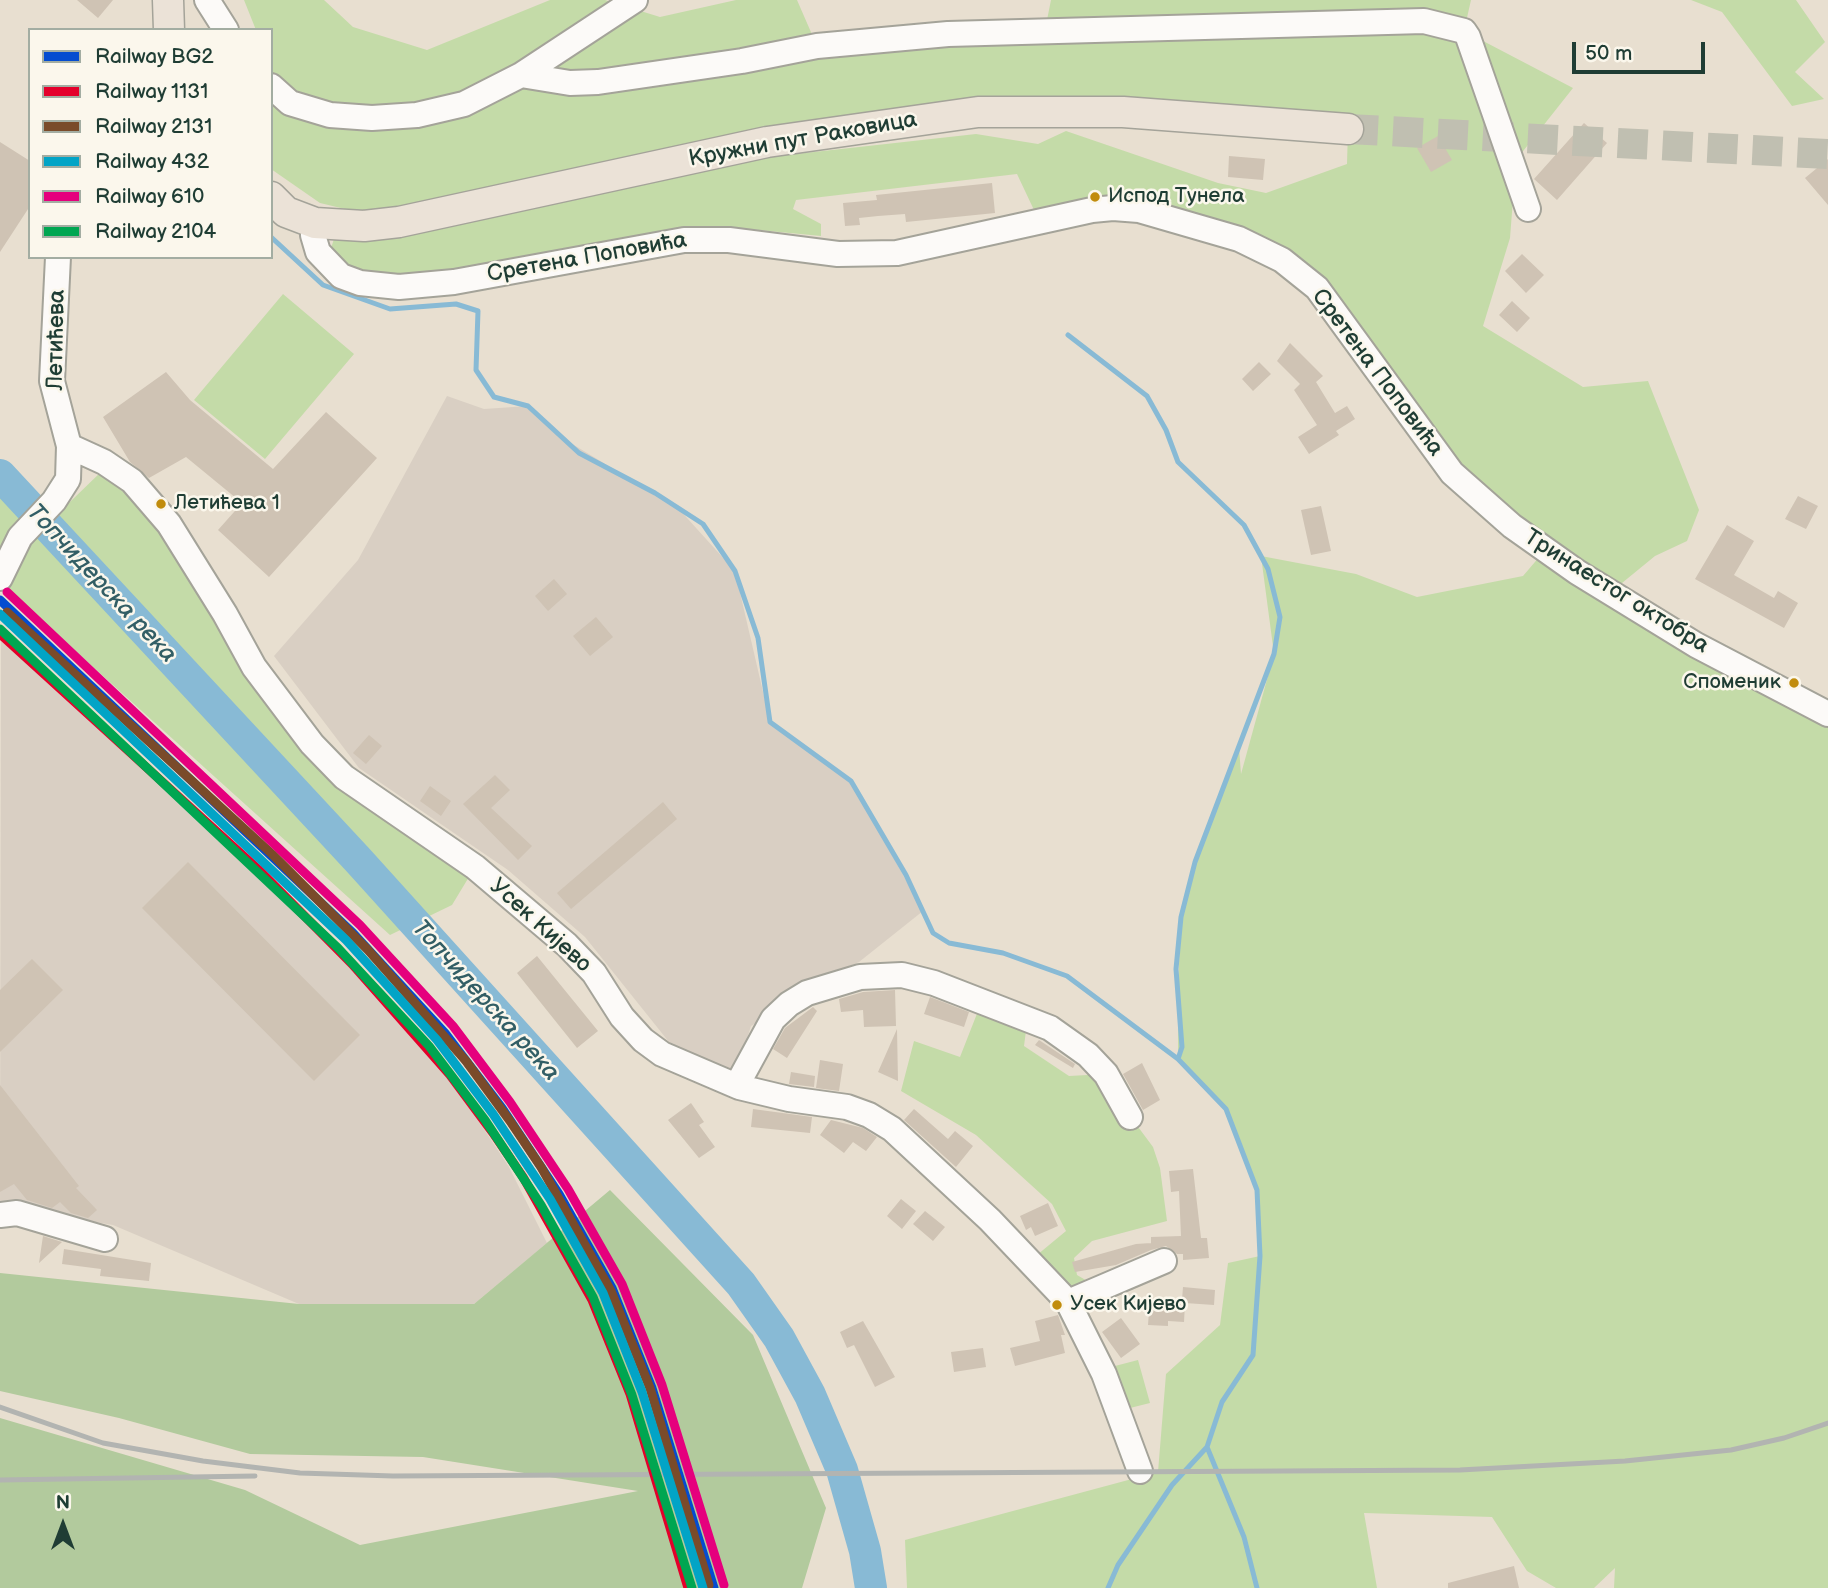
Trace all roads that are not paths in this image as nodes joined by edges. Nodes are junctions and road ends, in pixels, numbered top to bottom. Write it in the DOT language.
graph roads {
  1 [pos="168,0"];
  2 [pos="207,0"];
  3 [pos="635,0"];
  4 [pos="169,28"];
  5 [pos="225,28"];
  6 [pos="521,75"];
  7 [pos="273,88"];
  8 [pos="1348,129"];
  9 [pos="273,199"];
  10 [pos="1528,209"];
  11 [pos="315,223"];
  12 [pos="58,259"];
  13 [pos="69,446"];
  14 [pos="1483,501"];
  15 [pos="0,578"];
  16 [pos="1828,714"];
  17 [pos="737,1085"];
  18 [pos="1130,1116"];
  19 [pos="0,1215"];
  20 [pos="106,1239"];
  21 [pos="1164,1261"];
  22 [pos="1068,1302"];
  23 [pos="1140,1471"];
  1 -- 4 [label="main road"];
  2 -- 5 [label="street"];
  3 -- 6 [label="street"];
  6 -- 7 [label="street"];
  6 -- 10 [label="street"];
  8 -- 11 [label="main road, Кружни пут Раковица"];
  9 -- 11 [label="main road, Кружни пут Раковица"];
  11 -- 14 [label="street, Сретена Поповића"];
  12 -- 13 [label="street, Летићева"];
  13 -- 15 [label="street, Летићева"];
  13 -- 17 [label="street, Усек Кијево"];
  14 -- 16 [label="street, Тринаестог октобра"];
  17 -- 18 [label="street"];
  17 -- 22 [label="street, Усек Кијево"];
  19 -- 20 [label="street"];
  21 -- 22 [label="street"];
  22 -- 23 [label="street, Усек Кијево"];
}
